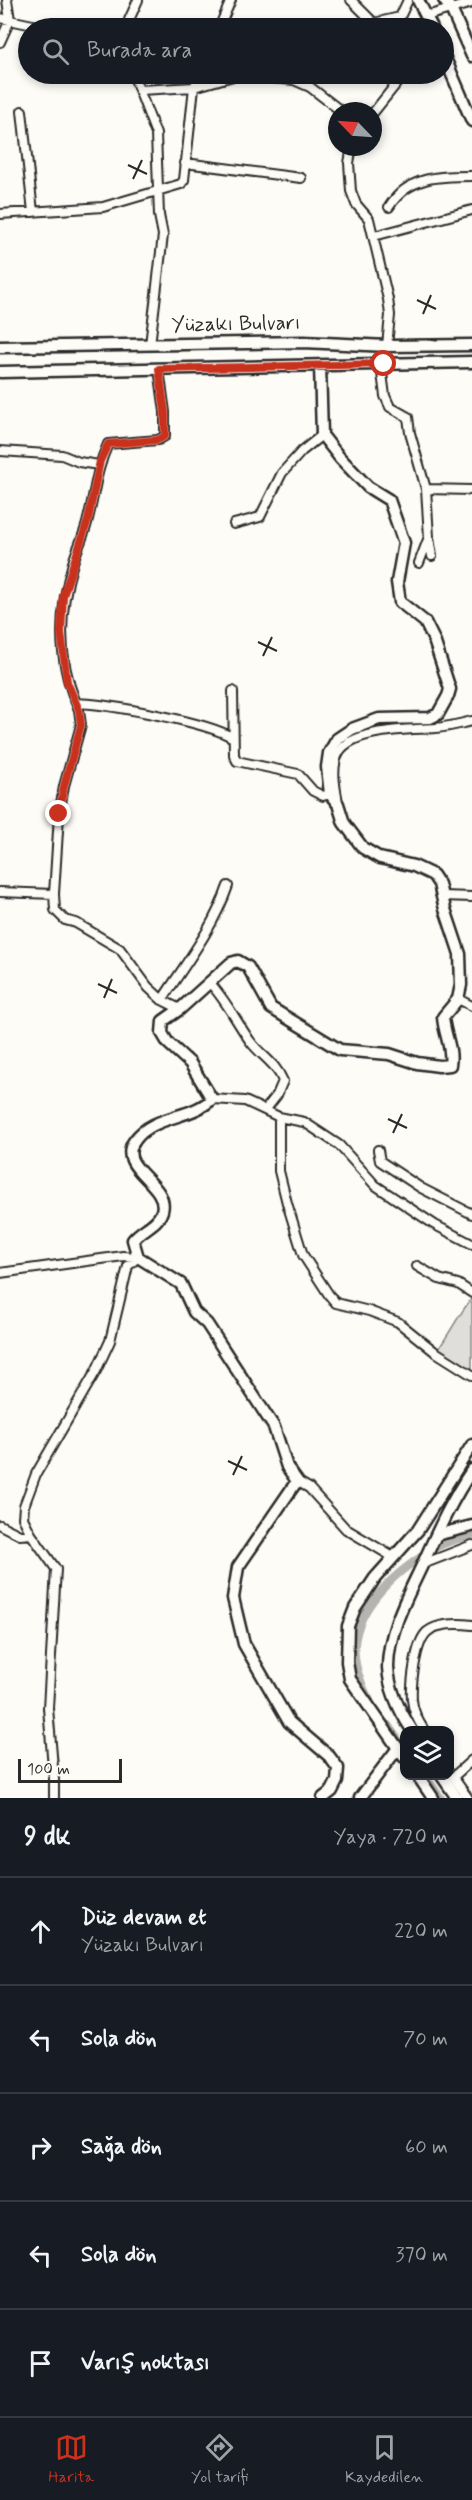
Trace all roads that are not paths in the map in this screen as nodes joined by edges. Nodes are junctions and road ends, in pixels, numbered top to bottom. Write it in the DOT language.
graph roads {
  1 [pos="7,0"];
  2 [pos="138,0"];
  3 [pos="231,0"];
  4 [pos="351,0"];
  5 [pos="408,0"];
  6 [pos="418,0"];
  7 [pos="472,3"];
  8 [pos="447,4"];
  9 [pos="426,16"];
  10 [pos="400,17"];
  11 [pos="0,18"];
  12 [pos="130,18"];
  13 [pos="223,18"];
  14 [pos="369,18"];
  15 [pos="396,18"];
  16 [pos="454,18"];
  17 [pos="454,19"];
  18 [pos="10,20"];
  19 [pos="18,22"];
  20 [pos="0,42"];
  21 [pos="472,56"];
  22 [pos="454,79"];
  23 [pos="137,84"];
  24 [pos="195,84"];
  25 [pos="205,84"];
  26 [pos="303,84"];
  27 [pos="396,84"];
  28 [pos="194,87"];
  29 [pos="140,90"];
  30 [pos="329,102"];
  31 [pos="382,102"];
  32 [pos="22,111"];
  33 [pos="472,121"];
  34 [pos="350,156"];
  35 [pos="185,163"];
  36 [pos="472,176"];
  37 [pos="301,178"];
  38 [pos="159,189"];
  39 [pos="389,207"];
  40 [pos="472,210"];
  41 [pos="33,212"];
  42 [pos="0,214"];
  43 [pos="374,236"];
  44 [pos="150,345"];
  45 [pos="472,345"];
  46 [pos="387,346"];
  47 [pos="0,347"];
  48 [pos="472,362"];
  49 [pos="320,365"];
  50 [pos="159,369"];
  51 [pos="0,372"];
  52 [pos="382,373"];
  53 [pos="322,435"];
  54 [pos="0,451"];
  55 [pos="99,465"];
  56 [pos="426,489"];
  57 [pos="472,490"];
  58 [pos="234,524"];
  59 [pos="429,537"];
  60 [pos="432,556"];
  61 [pos="419,563"];
  62 [pos="233,691"];
  63 [pos="76,703"];
  64 [pos="472,721"];
  65 [pos="233,738"];
  66 [pos="330,794"];
  67 [pos="338,804"];
  68 [pos="228,886"];
  69 [pos="0,892"];
  70 [pos="54,894"];
  71 [pos="442,896"];
  72 [pos="472,897"];
  73 [pos="209,982"];
  74 [pos="458,999"];
  75 [pos="162,1000"];
  76 [pos="472,1006"];
  77 [pos="180,1009"];
  78 [pos="212,1099"];
  79 [pos="267,1109"];
  80 [pos="279,1117"];
  81 [pos="378,1150"];
  82 [pos="472,1214"];
  83 [pos="472,1244"];
  84 [pos="138,1257"];
  85 [pos="417,1266"];
  86 [pos="0,1273"];
  87 [pos="472,1293"];
  88 [pos="472,1375"];
  89 [pos="472,1445"];
  90 [pos="472,1470"];
  91 [pos="297,1481"];
  92 [pos="0,1525"];
  93 [pos="472,1526"];
  94 [pos="31,1534"];
  95 [pos="436,1535"];
  96 [pos="472,1545"];
  97 [pos="393,1557"];
  98 [pos="424,1563"];
  99 [pos="472,1625"];
  100 [pos="409,1726"];
  101 [pos="421,1726"];
  102 [pos="400,1750"];
  103 [pos="400,1755"];
  104 [pos="472,1760"];
  105 [pos="454,1771"];
  106 [pos="421,1780"];
  107 [pos="450,1780"];
  108 [pos="452,1780"];
  109 [pos="54,1798"];
  110 [pos="323,1798"];
  111 [pos="360,1798"];
  112 [pos="433,1798"];
  113 [pos="457,1798"];
  114 [pos="468,1798"];
  1 -- 18 [label="street"];
  2 -- 12 [label="street"];
  3 -- 13 [label="street"];
  4 -- 14 [label="street"];
  5 -- 10 [label="street"];
  6 -- 9 [label="street"];
  7 -- 8 [label="street"];
  8 -- 9 [label="street"];
  8 -- 16 [label="street"];
  10 -- 15 [label="street"];
  11 -- 18 [label="street"];
  17 -- 21 [label="street"];
  18 -- 19 [label="street"];
  18 -- 20 [label="street"];
  22 -- 33 [label="street"];
  23 -- 29 [label="street"];
  24 -- 28 [label="street"];
  25 -- 28 [label="street"];
  26 -- 30 [label="street"];
  27 -- 31 [label="street"];
  28 -- 29 [label="street"];
  28 -- 35 [label="street"];
  29 -- 38 [label="street"];
  32 -- 41 [label="street"];
  34 -- 43 [label="street"];
  35 -- 37 [label="street"];
  35 -- 38 [label="street"];
  36 -- 39 [label="street"];
  38 -- 41 [label="street"];
  38 -- 44 [label="street"];
  40 -- 43 [label="street"];
  41 -- 42 [label="street"];
  43 -- 46 [label="street"];
  44 -- 46 [label="street, Yüzakı Bulvarı"];
  44 -- 47 [label="street, Yüzakı Bulvarı"];
  45 -- 46 [label="street, Yüzakı Bulvarı"];
  48 -- 49 [label="street, Yüzakı Bulvarı"];
  49 -- 50 [label="street, Yüzakı Bulvarı"];
  49 -- 53 [label="street"];
  50 -- 51 [label="street, Yüzakı Bulvarı"];
  50 -- 55 [label="street"];
  52 -- 56 [label="street"];
  53 -- 58 [label="street"];
  53 -- 66 [label="street"];
  54 -- 55 [label="street"];
  55 -- 63 [label="street"];
  56 -- 57 [label="street"];
  56 -- 59 [label="street"];
  59 -- 60 [label="street"];
  59 -- 61 [label="street"];
  62 -- 65 [label="street"];
  63 -- 65 [label="street"];
  63 -- 70 [label="street"];
  64 -- 67 [label="street"];
  65 -- 66 [label="street"];
  66 -- 67 [label="street"];
  67 -- 71 [label="street"];
  68 -- 75 [label="street"];
  69 -- 70 [label="street"];
  70 -- 75 [label="street"];
  71 -- 72 [label="street"];
  71 -- 74 [label="street"];
  73 -- 74 [label="street"];
  73 -- 77 [label="street"];
  73 -- 79 [label="street"];
  74 -- 76 [label="street"];
  75 -- 77 [label="street"];
  77 -- 78 [label="street"];
  78 -- 79 [label="street"];
  78 -- 84 [label="street"];
  79 -- 80 [label="street"];
  80 -- 83 [label="street"];
  80 -- 88 [label="street"];
  81 -- 82 [label="street"];
  84 -- 86 [label="street"];
  84 -- 91 [label="street"];
  84 -- 94 [label="street"];
  85 -- 87 [label="street"];
  89 -- 97 [label="street"];
  90 -- 95 [label="street"];
  91 -- 97 [label="street"];
  91 -- 110 [label="street"];
  92 -- 94 [label="street"];
  93 -- 95 [label="street"];
  94 -- 109 [label="street"];
  95 -- 98 [label="street"];
  96 -- 98 [label="street"];
  97 -- 102 [label="street"];
  98 -- 100 [label="street"];
  99 -- 101 [label="street"];
  103 -- 111 [label="street"];
  104 -- 105 [label="street"];
  106 -- 112 [label="street"];
  107 -- 113 [label="street"];
  108 -- 114 [label="street"];
}
